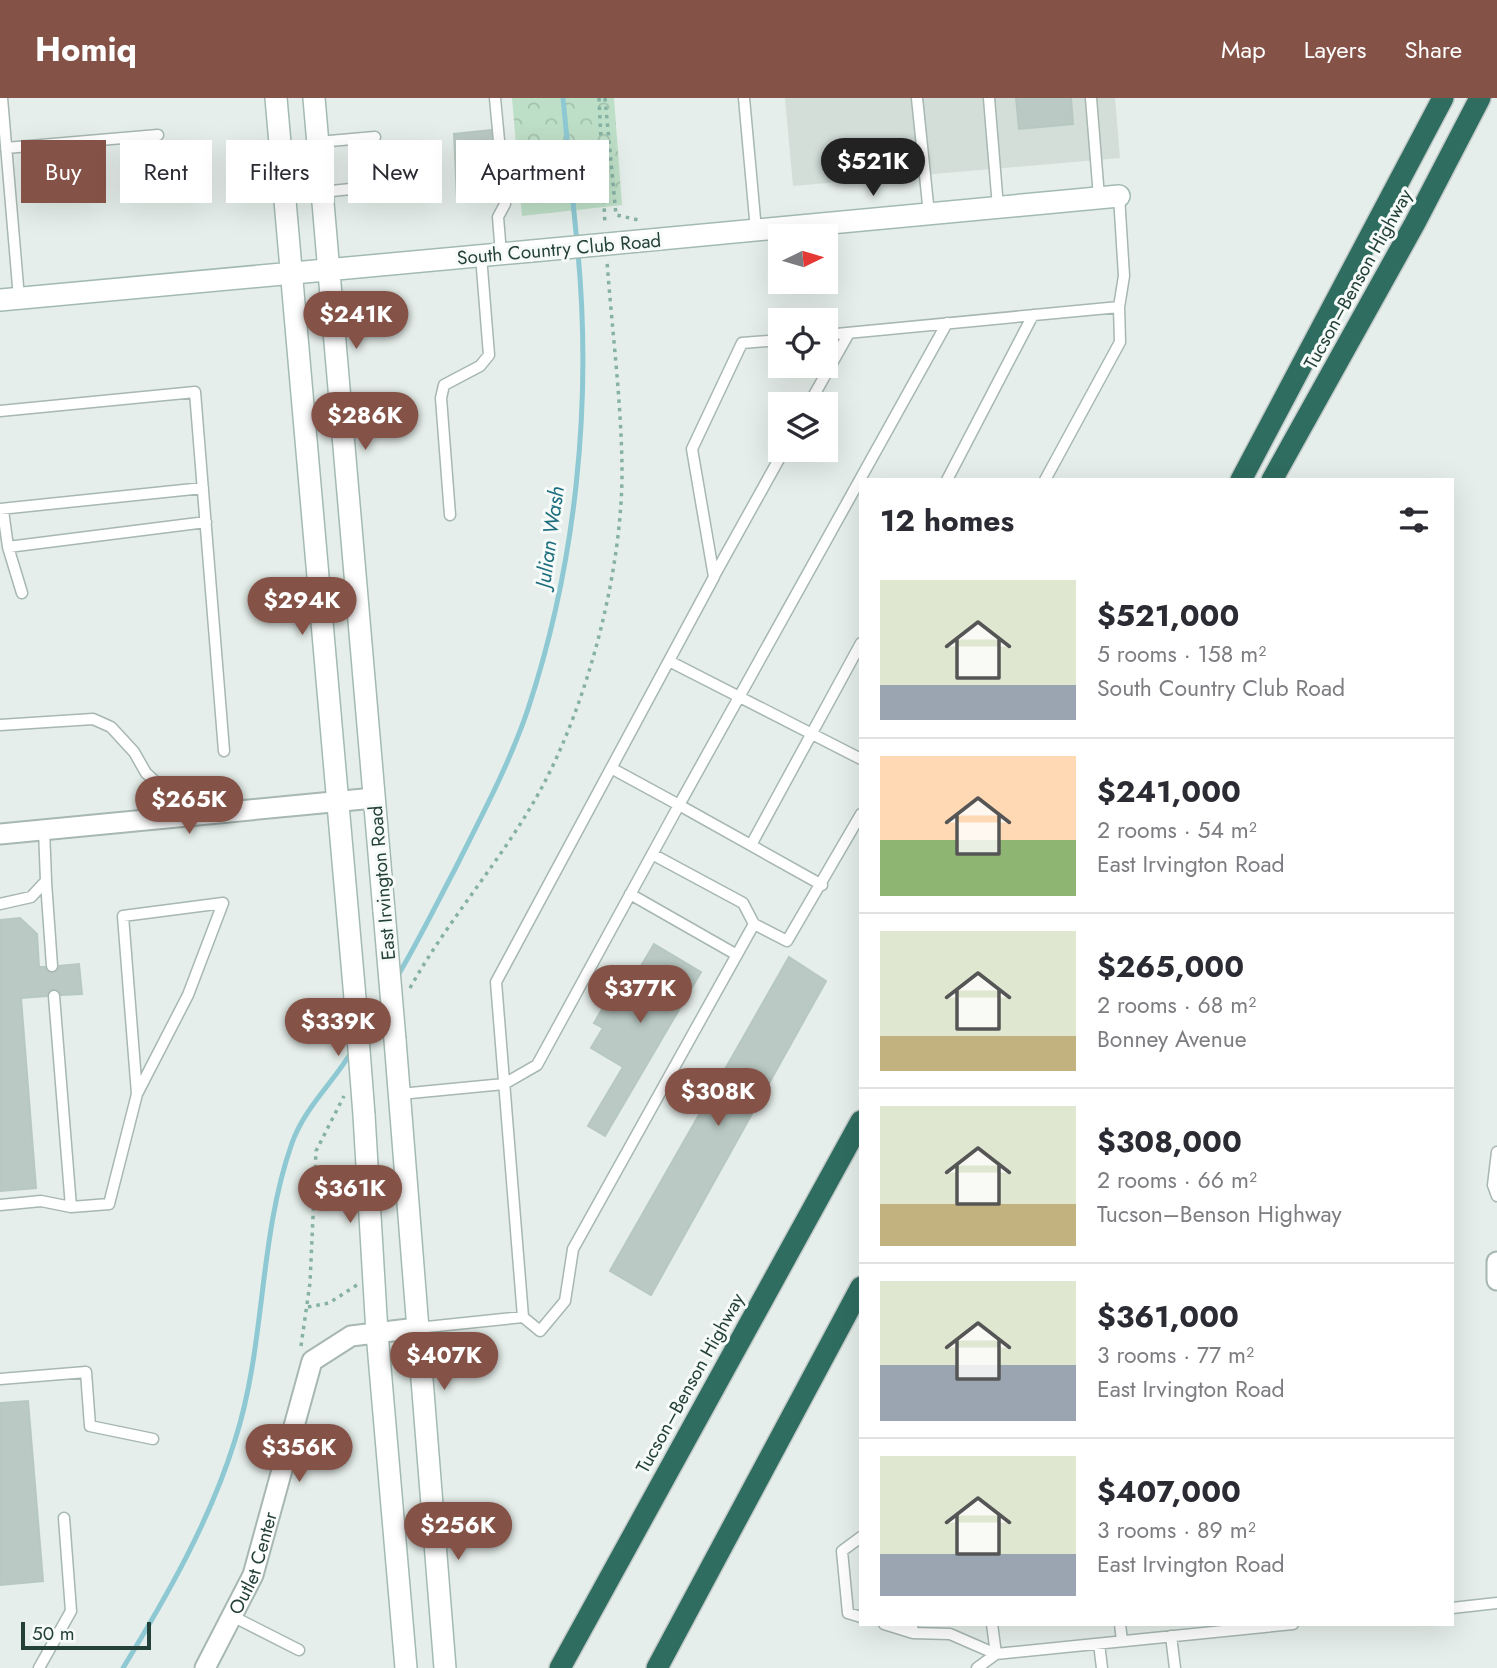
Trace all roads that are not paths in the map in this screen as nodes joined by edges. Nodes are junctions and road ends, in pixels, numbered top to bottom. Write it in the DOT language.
graph roads {
  1 [pos="2,98"];
  2 [pos="276,98"];
  3 [pos="314,98"];
  4 [pos="495,98"];
  5 [pos="744,98"];
  6 [pos="917,98"];
  7 [pos="989,98"];
  8 [pos="1091,98"];
  9 [pos="1443,98"];
  10 [pos="1478,102"];
  11 [pos="158,135"];
  12 [pos="375,137"];
  13 [pos="318,140"];
  14 [pos="334,141"];
  15 [pos="6,148"];
  16 [pos="1109,197"];
  17 [pos="323,203"];
  18 [pos="998,207"];
  19 [pos="929,214"];
  20 [pos="756,230"];
  21 [pos="491,255"];
  22 [pos="329,271"];
  23 [pos="291,273"];
  24 [pos="9,299"];
  25 [pos="1119,307"];
  26 [pos="1033,315"];
  27 [pos="947,323"];
  28 [pos="849,333"];
  29 [pos="838,334"];
  30 [pos="768,341"];
  31 [pos="816,392"];
  32 [pos="0,411"];
  33 [pos="777,462"];
  34 [pos="861,478"];
  35 [pos="948,478"];
  36 [pos="1046,478"];
  37 [pos="1242,478"];
  38 [pos="1273,478"];
  39 [pos="859,481"];
  40 [pos="203,488"];
  41 [pos="2,510"];
  42 [pos="450,515"];
  43 [pos="205,522"];
  44 [pos="8,547"];
  45 [pos="714,577"];
  46 [pos="22,593"];
  47 [pos="859,647"];
  48 [pos="668,661"];
  49 [pos="739,697"];
  50 [pos="0,725"];
  51 [pos="813,735"];
  52 [pos="223,751"];
  53 [pos="859,758"];
  54 [pos="611,768"];
  55 [pos="374,797"];
  56 [pos="337,801"];
  57 [pos="679,804"];
  58 [pos="193,815"];
  59 [pos="859,818"];
  60 [pos="44,829"];
  61 [pos="0,834"];
  62 [pos="751,845"];
  63 [pos="652,854"];
  64 [pos="46,881"];
  65 [pos="822,886"];
  66 [pos="630,894"];
  67 [pos="0,904"];
  68 [pos="754,924"];
  69 [pos="737,955"];
  70 [pos="52,966"];
  71 [pos="54,996"];
  72 [pos="504,1084"];
  73 [pos="137,1094"];
  74 [pos="399,1094"];
  75 [pos="859,1125"];
  76 [pos="1497,1152"];
  77 [pos="1497,1196"];
  78 [pos="0,1205"];
  79 [pos="71,1207"];
  80 [pos="1497,1262"];
  81 [pos="1497,1280"];
  82 [pos="859,1291"];
  83 [pos="523,1317"];
  84 [pos="417,1328"];
  85 [pos="377,1333"];
  86 [pos="0,1379"];
  87 [pos="153,1439"];
  88 [pos="64,1518"];
  89 [pos="859,1538"];
  90 [pos="1497,1603"];
  91 [pos="1454,1608"];
  92 [pos="232,1616"];
  93 [pos="859,1616"];
  94 [pos="992,1626"];
  95 [pos="1120,1626"];
  96 [pos="1246,1626"];
  97 [pos="912,1628"];
  98 [pos="1194,1629"];
  99 [pos="1171,1636"];
  100 [pos="1122,1641"];
  101 [pos="1099,1644"];
  102 [pos="299,1650"];
  103 [pos="996,1654"];
  104 [pos="39,1668"];
  105 [pos="205,1668"];
  106 [pos="406,1668"];
  107 [pos="445,1668"];
  108 [pos="560,1668"];
  109 [pos="657,1668"];
  110 [pos="977,1668"];
  111 [pos="1102,1668"];
  112 [pos="1175,1668"];
  1 -- 15 [label="lane"];
  2 -- 23 [label="main road, East Irvington Road"];
  3 -- 13 [label="main road, East Irvington Road"];
  4 -- 21 [label="lane"];
  5 -- 20 [label="lane"];
  6 -- 19 [label="lane"];
  7 -- 18 [label="lane"];
  8 -- 16 [label="lane"];
  9 -- 37 [label="highway, Tucson–Benson Highway"];
  10 -- 38 [label="highway, Tucson–Benson Highway"];
  11 -- 15 [label="lane"];
  12 -- 14 [label="lane"];
  15 -- 24 [label="lane"];
  16 -- 18 [label="main road, South Country Club Road"];
  16 -- 25 [label="lane"];
  17 -- 22 [label="main road, East Irvington Road"];
  18 -- 19 [label="main road, South Country Club Road"];
  19 -- 20 [label="main road, South Country Club Road"];
  20 -- 21 [label="main road, South Country Club Road, bridge"];
  21 -- 22 [label="main road, South Country Club Road"];
  21 -- 42 [label="lane"];
  22 -- 23 [label="main road, South Country Club Road"];
  22 -- 55 [label="main road, East Irvington Road"];
  23 -- 24 [label="main road, South Country Club Road"];
  23 -- 56 [label="main road, East Irvington Road"];
  25 -- 26 [label="lane"];
  25 -- 36 [label="lane"];
  26 -- 27 [label="lane"];
  26 -- 35 [label="lane"];
  27 -- 28 [label="lane"];
  27 -- 34 [label="lane"];
  28 -- 29 [label="lane"];
  28 -- 31 [label="lane"];
  30 -- 45 [label="lane"];
  32 -- 40 [label="lane"];
  33 -- 45 [label="lane"];
  39 -- 49 [label="lane"];
  40 -- 41 [label="lane"];
  40 -- 43 [label="lane"];
  41 -- 44 [label="lane"];
  43 -- 44 [label="lane"];
  43 -- 52 [label="lane"];
  44 -- 46 [label="lane"];
  45 -- 48 [label="lane"];
  47 -- 51 [label="lane"];
  48 -- 49 [label="lane"];
  48 -- 54 [label="lane"];
  49 -- 51 [label="lane"];
  49 -- 57 [label="lane"];
  50 -- 58 [label="lane"];
  51 -- 53 [label="lane"];
  51 -- 62 [label="lane"];
  54 -- 57 [label="lane"];
  54 -- 72 [label="lane"];
  55 -- 56 [label="street"];
  55 -- 74 [label="main road, East Irvington Road, bridge"];
  56 -- 58 [label="street"];
  56 -- 85 [label="main road, East Irvington Road, bridge"];
  57 -- 62 [label="lane"];
  57 -- 63 [label="lane"];
  58 -- 60 [label="street"];
  59 -- 65 [label="lane"];
  60 -- 61 [label="street"];
  60 -- 64 [label="lane"];
  62 -- 65 [label="lane"];
  63 -- 66 [label="lane"];
  63 -- 68 [label="lane"];
  64 -- 67 [label="lane"];
  64 -- 70 [label="lane"];
  65 -- 68 [label="lane"];
  66 -- 69 [label="lane"];
  66 -- 72 [label="lane"];
  68 -- 69 [label="lane"];
  69 -- 83 [label="lane"];
  71 -- 79 [label="lane"];
  72 -- 74 [label="lane"];
  72 -- 83 [label="lane"];
  73 -- 73 [label="lane"];
  73 -- 79 [label="lane"];
  74 -- 84 [label="main road, East Irvington Road"];
  75 -- 108 [label="highway, Tucson–Benson Highway"];
  76 -- 77 [label="lane"];
  78 -- 79 [label="lane"];
  80 -- 81 [label="street"];
  82 -- 109 [label="highway"];
  83 -- 84 [label="lane"];
  84 -- 85 [label="street, Outlet Center"];
  84 -- 107 [label="main road, East Irvington Road"];
  85 -- 92 [label="street, Outlet Center"];
  85 -- 106 [label="main road, East Irvington Road"];
  86 -- 87 [label="lane"];
  88 -- 104 [label="lane"];
  89 -- 93 [label="lane"];
  90 -- 91 [label="lane"];
  92 -- 102 [label="lane"];
  92 -- 105 [label="street, Outlet Center"];
  94 -- 103 [label="lane"];
  95 -- 100 [label="lane"];
  96 -- 98 [label="lane"];
  97 -- 103 [label="lane"];
  98 -- 99 [label="lane"];
  99 -- 100 [label="lane"];
  99 -- 112 [label="lane"];
  100 -- 101 [label="lane"];
  101 -- 103 [label="lane"];
  101 -- 111 [label="lane"];
  103 -- 110 [label="lane"];
}
